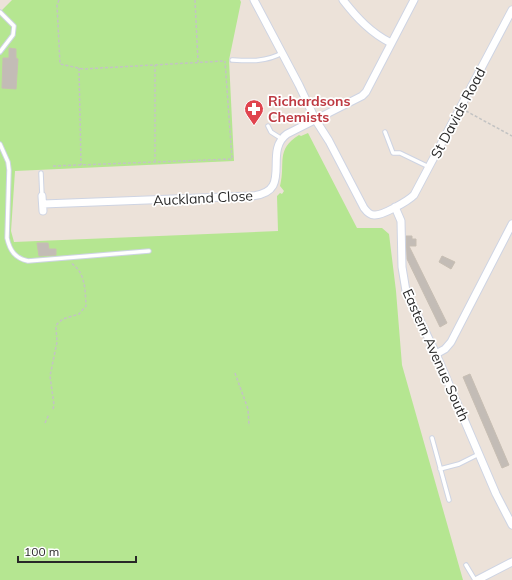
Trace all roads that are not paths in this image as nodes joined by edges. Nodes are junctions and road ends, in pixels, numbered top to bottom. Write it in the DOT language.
graph roads {
  1 [pos="254,0"];
  2 [pos="343,0"];
  3 [pos="414,0"];
  4 [pos="512,10"];
  5 [pos="0,12"];
  6 [pos="391,43"];
  7 [pos="0,52"];
  8 [pos="283,53"];
  9 [pos="232,60"];
  10 [pos="315,120"];
  11 [pos="268,126"];
  12 [pos="385,132"];
  13 [pos="282,139"];
  14 [pos="0,144"];
  15 [pos="429,167"];
  16 [pos="41,173"];
  17 [pos="43,204"];
  18 [pos="395,207"];
  19 [pos="512,224"];
  20 [pos="149,251"];
  21 [pos="436,354"];
  22 [pos="432,438"];
  23 [pos="479,454"];
  24 [pos="440,469"];
  25 [pos="449,500"];
  26 [pos="512,525"];
  27 [pos="512,562"];
  28 [pos="466,565"];
  29 [pos="476,580"];
  1 -- 8 [label="street"];
  2 -- 6 [label="street"];
  3 -- 6 [label="street"];
  4 -- 15 [label="street, St Davids Road"];
  5 -- 7 [label="lane"];
  6 -- 10 [label="street"];
  8 -- 9 [label="lane"];
  8 -- 10 [label="street"];
  10 -- 13 [label="street"];
  10 -- 18 [label="street"];
  11 -- 13 [label="lane"];
  12 -- 15 [label="lane"];
  13 -- 17 [label="street, Auckland Close"];
  14 -- 20 [label="lane"];
  15 -- 18 [label="street, St Davids Road"];
  16 -- 17 [label="lane"];
  18 -- 21 [label="street, Eastern Avenue South"];
  19 -- 21 [label="street"];
  21 -- 23 [label="street, Eastern Avenue South"];
  22 -- 24 [label="lane"];
  23 -- 24 [label="lane"];
  23 -- 26 [label="street, Eastern Avenue South"];
  24 -- 25 [label="lane"];
  27 -- 29 [label="street"];
  28 -- 29 [label="lane"];
}
